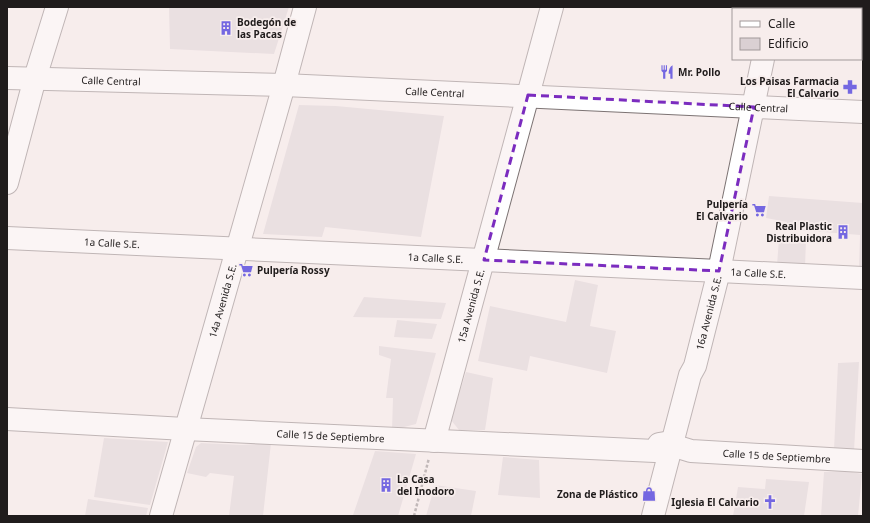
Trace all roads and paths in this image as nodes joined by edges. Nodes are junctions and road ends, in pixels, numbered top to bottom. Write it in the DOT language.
graph roads {
  1 [pos="57,7"];
  2 [pos="305,7"];
  3 [pos="552,7"];
  4 [pos="763,60"];
  5 [pos="7,78"];
  6 [pos="35,78"];
  7 [pos="284,85"];
  8 [pos="528,95"];
  9 [pos="754,107"];
  10 [pos="863,112"];
  11 [pos="7,183"];
  12 [pos="7,238"];
  13 [pos="238,248"];
  14 [pos="484,260"];
  15 [pos="719,271"];
  16 [pos="863,278"];
  17 [pos="7,419"];
  18 [pos="185,429"];
  19 [pos="434,441"];
  20 [pos="672,449"];
  21 [pos="863,461"];
  22 [pos="161,516"];
  23 [pos="414,516"];
  24 [pos="653,516"];
  1 -- 6 [label="street"];
  2 -- 7 [label="street, 14a Avenida S.E."];
  3 -- 8 [label="street, 15a Avenida S.E."];
  4 -- 9 [label="street, 16a Avenida S.E."];
  5 -- 6 [label="street, Calle Central"];
  6 -- 7 [label="street, Calle Central"];
  6 -- 11 [label="street"];
  7 -- 8 [label="street, Calle Central"];
  7 -- 13 [label="street, 14a Avenida S.E."];
  8 -- 9 [label="street, Calle Central"];
  8 -- 14 [label="street, 15a Avenida S.E."];
  9 -- 10 [label="street, Calle Central"];
  9 -- 15 [label="street, 16a Avenida S.E."];
  12 -- 13 [label="street, 1a Calle S.E."];
  13 -- 14 [label="street, 1a Calle S.E."];
  13 -- 18 [label="street, 14a Avenida S.E."];
  14 -- 15 [label="street, 1a Calle S.E."];
  14 -- 19 [label="street, 15a Avenida S.E."];
  15 -- 16 [label="street, 1a Calle S.E."];
  15 -- 20 [label="street, 16a Avenida S.E."];
  17 -- 18 [label="street, Calle 15 de Septiembre"];
  18 -- 19 [label="street, Calle 15 de Septiembre"];
  18 -- 22 [label="street, 14a Avenida S.E."];
  19 -- 20 [label="street, Calle 15 de Septiembre"];
  19 -- 23 [label="path"];
  20 -- 21 [label="street, Calle 15 de Septiembre"];
  20 -- 24 [label="street, 16a Avenida S.E."];
}
